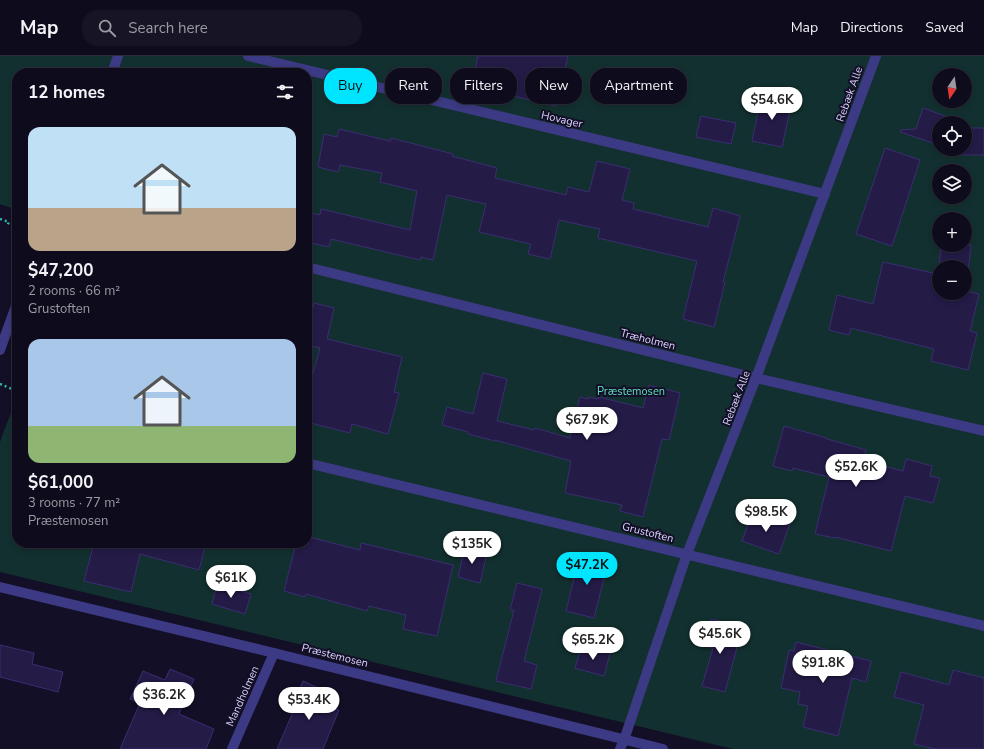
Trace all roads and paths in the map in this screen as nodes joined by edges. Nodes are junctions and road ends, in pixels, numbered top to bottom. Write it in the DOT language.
graph roads {
  1 [pos="118,56"];
  2 [pos="248,56"];
  3 [pos="876,56"];
  4 [pos="114,68"];
  5 [pos="298,68"];
  6 [pos="312,71"];
  7 [pos="825,194"];
  8 [pos="0,219"];
  9 [pos="7,226"];
  10 [pos="312,268"];
  11 [pos="12,317"];
  12 [pos="0,350"];
  13 [pos="756,378"];
  14 [pos="0,384"];
  15 [pos="12,389"];
  16 [pos="984,431"];
  17 [pos="312,464"];
  18 [pos="687,554"];
  19 [pos="0,587"];
  20 [pos="984,626"];
  21 [pos="274,653"];
  22 [pos="622,744"];
  23 [pos="232,749"];
  24 [pos="663,749"];
  1 -- 4 [label="street"];
  2 -- 5 [label="street, Hovager"];
  3 -- 7 [label="street, Rebæk Alle"];
  6 -- 7 [label="street, Hovager"];
  7 -- 13 [label="street, Rebæk Alle"];
  8 -- 9 [label="path"];
  10 -- 13 [label="street, Træholmen"];
  11 -- 12 [label="street"];
  13 -- 16 [label="street, Træholmen"];
  13 -- 18 [label="street, Rebæk Alle"];
  14 -- 15 [label="path"];
  17 -- 18 [label="street, Grustoften"];
  18 -- 20 [label="street, Grustoften"];
  18 -- 22 [label="street, Rebæk Alle"];
  19 -- 21 [label="street, Præstemosen"];
  21 -- 22 [label="street, Præstemosen"];
  21 -- 23 [label="street, Mandholmen"];
  22 -- 24 [label="street, Præstemosen"];
}
